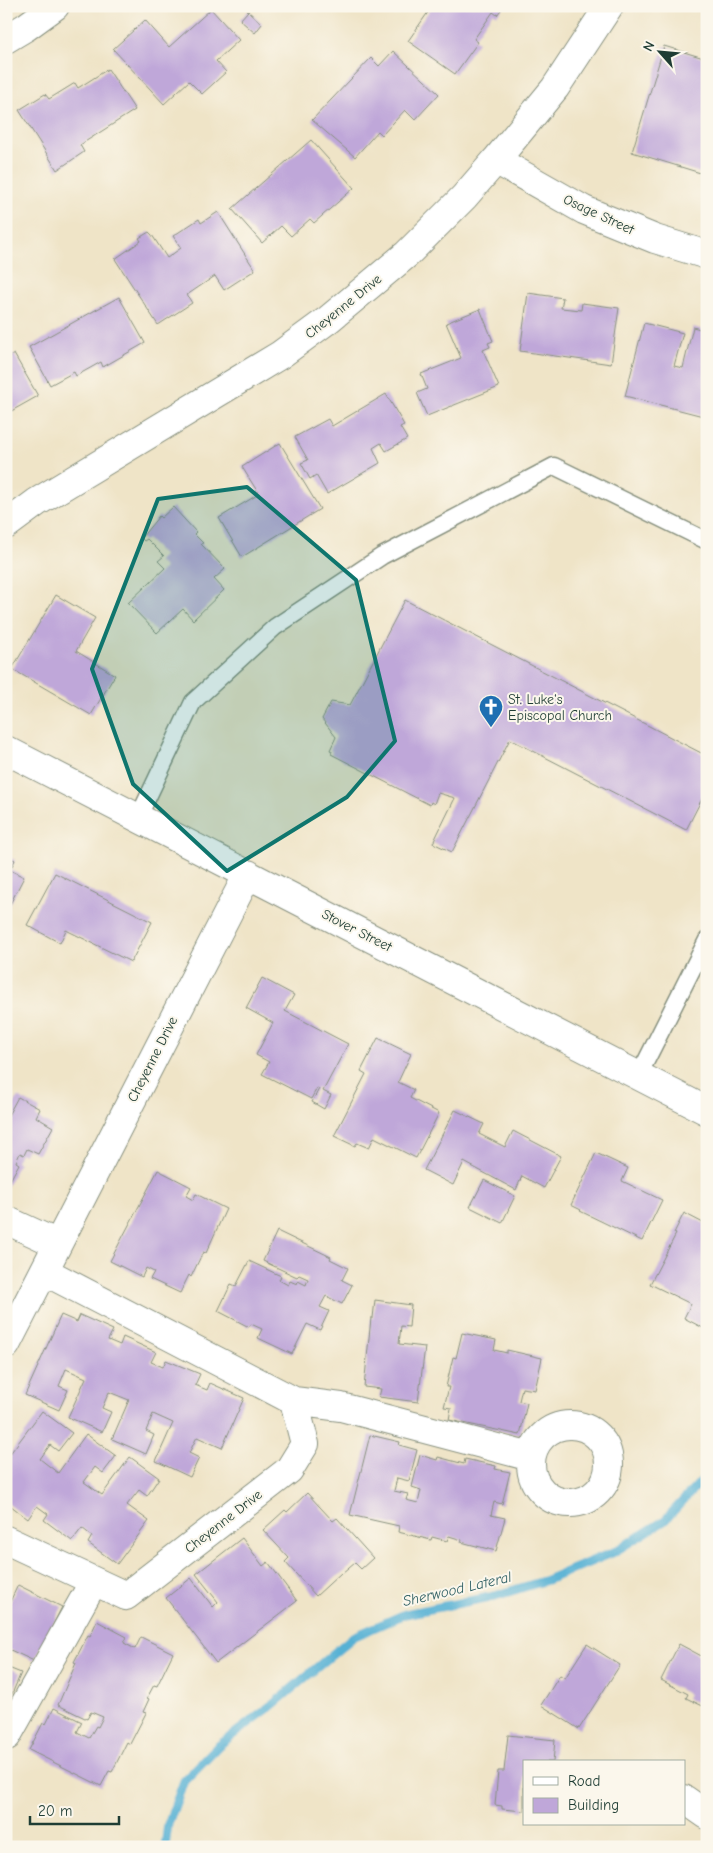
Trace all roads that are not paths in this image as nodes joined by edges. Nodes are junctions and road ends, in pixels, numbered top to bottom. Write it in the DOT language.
graph roads {
  1 [pos="55,6"];
  2 [pos="609,6"];
  3 [pos="6,39"];
  4 [pos="496,160"];
  5 [pos="707,255"];
  6 [pos="6,525"];
  7 [pos="707,541"];
  8 [pos="6,750"];
  9 [pos="138,818"];
  10 [pos="248,874"];
  11 [pos="707,940"];
  12 [pos="639,1075"];
  13 [pos="707,1111"];
  14 [pos="6,1220"];
  15 [pos="58,1244"];
  16 [pos="44,1270"];
  17 [pos="6,1345"];
  18 [pos="294,1401"];
  19 [pos="531,1457"];
  20 [pos="6,1540"];
  21 [pos="94,1581"];
  22 [pos="8,1736"];
  23 [pos="686,1800"];
  24 [pos="707,1815"];
  1 -- 3 [label="street"];
  2 -- 4 [label="street, Cheyenne Drive"];
  4 -- 5 [label="street, Osage Street"];
  4 -- 6 [label="street, Cheyenne Drive"];
  7 -- 9 [label="lane"];
  8 -- 9 [label="street, Stover Street"];
  9 -- 10 [label="street, Stover Street"];
  10 -- 12 [label="street, Stover Street"];
  10 -- 15 [label="street, Cheyenne Drive"];
  11 -- 12 [label="lane"];
  12 -- 13 [label="street, Stover Street"];
  14 -- 15 [label="street"];
  15 -- 16 [label="street, Cheyenne Drive"];
  16 -- 17 [label="street, Cheyenne Drive"];
  16 -- 18 [label="street"];
  18 -- 19 [label="street"];
  18 -- 21 [label="street, Cheyenne Drive"];
  20 -- 21 [label="street, Cheyenne Drive"];
  21 -- 22 [label="street"];
  23 -- 24 [label="street"];
}
